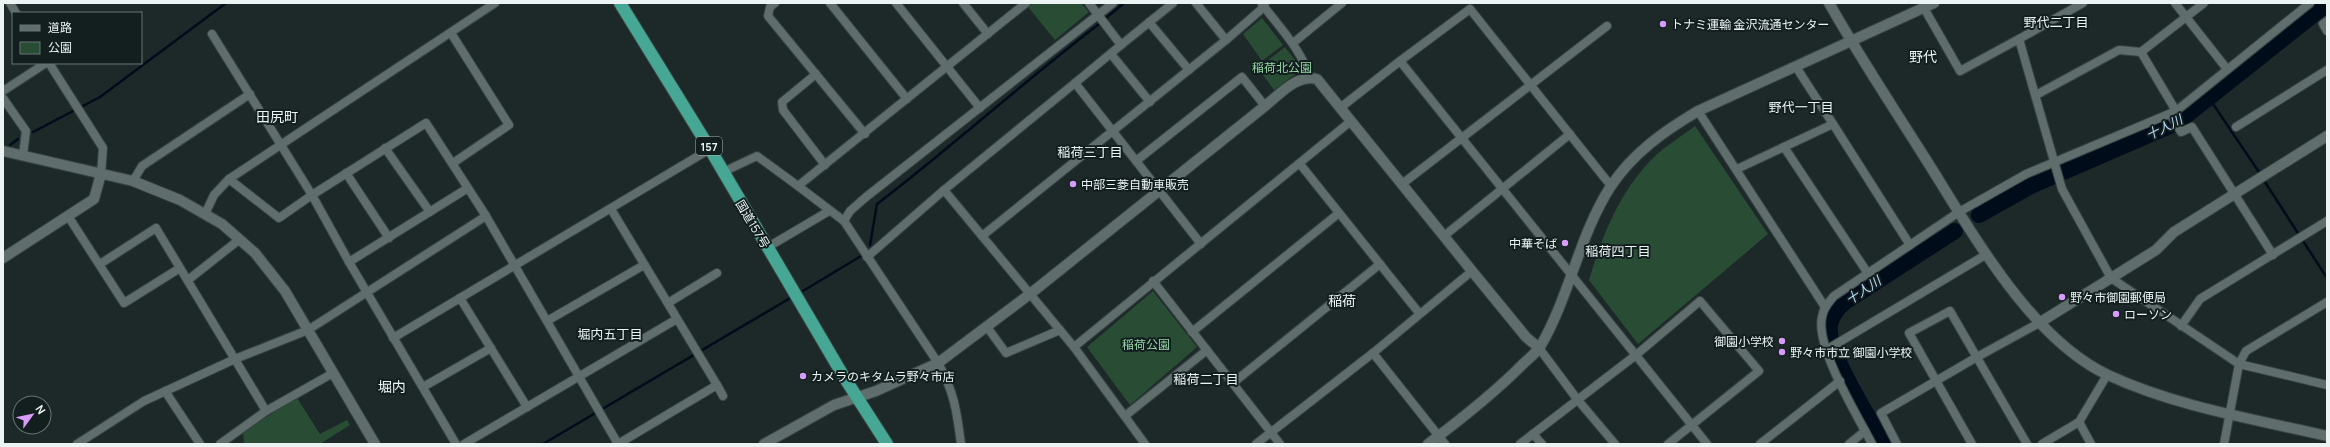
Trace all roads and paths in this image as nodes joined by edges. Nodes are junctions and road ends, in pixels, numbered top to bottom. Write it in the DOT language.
graph roads {
  1 [pos="10,3"];
  2 [pos="495,3"];
  3 [pos="620,3"];
  4 [pos="775,3"];
  5 [pos="830,3"];
  6 [pos="896,3"];
  7 [pos="963,3"];
  8 [pos="1025,3"];
  9 [pos="1089,3"];
  10 [pos="1113,3"];
  11 [pos="1173,3"];
  12 [pos="1196,3"];
  13 [pos="1342,3"];
  14 [pos="1830,3"];
  15 [pos="1934,3"];
  16 [pos="2083,3"];
  17 [pos="2175,3"];
  18 [pos="2204,3"];
  19 [pos="2310,3"];
  20 [pos="1264,4"];
  21 [pos="1924,8"];
  22 [pos="15,12"];
  23 [pos="1098,15"];
  24 [pos="2186,17"];
  25 [pos="2327,21"];
  26 [pos="1149,22"];
  27 [pos="1607,26"];
  28 [pos="2327,31"];
  29 [pos="451,33"];
  30 [pos="212,34"];
  31 [pos="988,34"];
  32 [pos="2019,39"];
  33 [pos="1226,40"];
  34 [pos="1851,41"];
  35 [pos="1293,43"];
  36 [pos="1121,45"];
  37 [pos="2141,52"];
  38 [pos="1111,54"];
  39 [pos="1400,61"];
  40 [pos="44,64"];
  41 [pos="51,64"];
  42 [pos="947,67"];
  43 [pos="1796,67"];
  44 [pos="2227,69"];
  45 [pos="1189,70"];
  46 [pos="2327,70"];
  47 [pos="816,74"];
  48 [pos="1310,77"];
  49 [pos="1075,84"];
  50 [pos="1531,84"];
  51 [pos="3,91"];
  52 [pos="250,94"];
  53 [pos="2036,94"];
  54 [pos="3,98"];
  55 [pos="907,99"];
  56 [pos="1150,102"];
  57 [pos="1265,106"];
  58 [pos="980,108"];
  59 [pos="1340,108"];
  60 [pos="1698,111"];
  61 [pos="2174,114"];
  62 [pos="1351,121"];
  63 [pos="1833,124"];
  64 [pos="2236,127"];
  65 [pos="1113,132"];
  66 [pos="865,134"];
  67 [pos="1570,134"];
  68 [pos="2327,137"];
  69 [pos="1461,138"];
  70 [pos="282,144"];
  71 [pos="1784,147"];
  72 [pos="385,148"];
  73 [pos="710,149"];
  74 [pos="3,151"];
  75 [pos="23,154"];
  76 [pos="1136,161"];
  77 [pos="453,164"];
  78 [pos="1300,164"];
  79 [pos="2054,164"];
  80 [pos="825,165"];
  81 [pos="1737,169"];
  82 [pos="723,172"];
  83 [pos="346,173"];
  84 [pos="101,174"];
  85 [pos="229,179"];
  86 [pos="133,181"];
  87 [pos="1402,184"];
  88 [pos="798,186"];
  89 [pos="1611,186"];
  90 [pos="468,188"];
  91 [pos="944,190"];
  92 [pos="1502,190"];
  93 [pos="1160,191"];
  94 [pos="2233,194"];
  95 [pos="312,195"];
  96 [pos="611,209"];
  97 [pos="829,211"];
  98 [pos="430,212"];
  99 [pos="1959,212"];
  100 [pos="1339,213"];
  101 [pos="205,214"];
  102 [pos="68,216"];
  103 [pos="486,216"];
  104 [pos="844,221"];
  105 [pos="2327,221"];
  106 [pos="982,236"];
  107 [pos="1444,236"];
  108 [pos="389,238"];
  109 [pos="240,239"];
  110 [pos="1201,244"];
  111 [pos="1910,244"];
  112 [pos="768,247"];
  113 [pos="1987,254"];
  114 [pos="2273,255"];
  115 [pos="867,257"];
  116 [pos="3,258"];
  117 [pos="349,262"];
  118 [pos="100,264"];
  119 [pos="1380,264"];
  120 [pos="644,265"];
  121 [pos="515,266"];
  122 [pos="180,268"];
  123 [pos="1472,271"];
  124 [pos="1867,272"];
  125 [pos="716,273"];
  126 [pos="1573,276"];
  127 [pos="2111,278"];
  128 [pos="188,280"];
  129 [pos="1153,281"];
  130 [pos="367,292"];
  131 [pos="1030,294"];
  132 [pos="460,298"];
  133 [pos="2327,302"];
  134 [pos="668,303"];
  135 [pos="1825,307"];
  136 [pos="1419,313"];
  137 [pos="677,319"];
  138 [pos="547,321"];
  139 [pos="2040,323"];
  140 [pos="2181,326"];
  141 [pos="987,327"];
  142 [pos="308,330"];
  143 [pos="1060,330"];
  144 [pos="1192,332"];
  145 [pos="393,338"];
  146 [pos="1074,347"];
  147 [pos="491,348"];
  148 [pos="1539,348"];
  149 [pos="1828,348"];
  150 [pos="1207,350"];
  151 [pos="1373,353"];
  152 [pos="1636,355"];
  153 [pos="1977,357"];
  154 [pos="235,359"];
  155 [pos="938,363"];
  156 [pos="2239,364"];
  157 [pos="333,373"];
  158 [pos="2107,375"];
  159 [pos="579,377"];
  160 [pos="1840,381"];
  161 [pos="1936,381"];
  162 [pos="1232,383"];
  163 [pos="716,385"];
  164 [pos="2327,385"];
  165 [pos="423,388"];
  166 [pos="165,391"];
  167 [pos="723,396"];
  168 [pos="856,396"];
  169 [pos="1577,399"];
  170 [pos="527,408"];
  171 [pos="266,411"];
  172 [pos="2231,413"];
  173 [pos="1125,416"];
  174 [pos="2079,422"];
  175 [pos="1692,426"];
  176 [pos="1865,431"];
  177 [pos="1271,432"];
  178 [pos="1534,434"];
  179 [pos="2327,436"];
  180 [pos="1441,440"];
  181 [pos="77,444"];
  182 [pos="200,444"];
  183 [pos="220,444"];
  184 [pos="375,444"];
  185 [pos="456,444"];
  186 [pos="464,444"];
  187 [pos="618,444"];
  188 [pos="764,444"];
  189 [pos="887,444"];
  190 [pos="961,444"];
  191 [pos="1145,444"];
  192 [pos="1256,444"];
  193 [pos="1280,444"];
  194 [pos="1428,444"];
  195 [pos="1520,444"];
  196 [pos="1542,444"];
  197 [pos="1615,444"];
  198 [pos="1668,444"];
  199 [pos="1707,444"];
  200 [pos="1760,444"];
  201 [pos="1849,444"];
  202 [pos="1872,444"];
  203 [pos="1897,444"];
  204 [pos="1972,444"];
  205 [pos="2027,444"];
  206 [pos="2042,444"];
  207 [pos="2091,444"];
  208 [pos="2224,444"];
  1 -- 22 [label="street"];
  2 -- 29 [label="street"];
  3 -- 73 [label="highway, 国道157号 / 157"];
  4 -- 47 [label="street"];
  5 -- 55 [label="street"];
  6 -- 42 [label="street"];
  7 -- 31 [label="street"];
  8 -- 31 [label="street"];
  9 -- 23 [label="street"];
  10 -- 23 [label="street"];
  11 -- 26 [label="street"];
  12 -- 33 [label="street"];
  13 -- 35 [label="street"];
  14 -- 34 [label="street"];
  15 -- 21 [label="street"];
  16 -- 32 [label="street"];
  17 -- 24 [label="street"];
  18 -- 24 [label="street"];
  19 -- 44 [label="street"];
  20 -- 33 [label="street"];
  20 -- 35 [label="street"];
  21 -- 32 [label="street"];
  21 -- 34 [label="street"];
  23 -- 36 [label="street"];
  23 -- 58 [label="street"];
  24 -- 37 [label="street"];
  24 -- 44 [label="street"];
  25 -- 28 [label="street"];
  26 -- 36 [label="street"];
  26 -- 45 [label="street"];
  27 -- 50 [label="street"];
  29 -- 70 [label="street"];
  29 -- 77 [label="street"];
  30 -- 52 [label="street"];
  31 -- 42 [label="street"];
  32 -- 53 [label="street"];
  33 -- 45 [label="street"];
  34 -- 43 [label="street"];
  34 -- 99 [label="street"];
  35 -- 48 [label="street"];
  36 -- 38 [label="street"];
  37 -- 53 [label="street"];
  37 -- 61 [label="street"];
  38 -- 49 [label="street"];
  38 -- 56 [label="street"];
  39 -- 50 [label="street"];
  39 -- 59 [label="street"];
  39 -- 69 [label="street"];
  40 -- 51 [label="street"];
  41 -- 84 [label="street"];
  42 -- 55 [label="street"];
  42 -- 58 [label="street"];
  43 -- 60 [label="street"];
  43 -- 63 [label="street"];
  44 -- 61 [label="street"];
  45 -- 56 [label="street"];
  46 -- 64 [label="street"];
  47 -- 66 [label="street"];
  47 -- 80 [label="street"];
  48 -- 57 [label="street"];
  48 -- 59 [label="street"];
  49 -- 65 [label="street"];
  49 -- 91 [label="street"];
  50 -- 67 [label="street"];
  50 -- 69 [label="street"];
  52 -- 70 [label="street"];
  52 -- 86 [label="street"];
  53 -- 79 [label="street"];
  54 -- 75 [label="street"];
  55 -- 66 [label="street"];
  56 -- 65 [label="street"];
  57 -- 76 [label="street"];
  57 -- 93 [label="street"];
  58 -- 104 [label="street"];
  59 -- 62 [label="street"];
  60 -- 81 [label="street"];
  60 -- 89 [label="street"];
  61 -- 79 [label="street"];
  61 -- 94 [label="street"];
  62 -- 78 [label="street"];
  62 -- 87 [label="street"];
  63 -- 71 [label="street"];
  63 -- 111 [label="street"];
  65 -- 76 [label="street"];
  65 -- 106 [label="street"];
  66 -- 80 [label="street"];
  67 -- 89 [label="street"];
  67 -- 92 [label="street"];
  68 -- 94 [label="street"];
  69 -- 87 [label="street"];
  69 -- 92 [label="street"];
  70 -- 85 [label="street"];
  70 -- 95 [label="street"];
  71 -- 81 [label="street"];
  71 -- 124 [label="street"];
  72 -- 77 [label="street"];
  72 -- 83 [label="street"];
  72 -- 98 [label="street"];
  73 -- 82 [label="highway, 国道157号 / 157"];
  73 -- 96 [label="street"];
  74 -- 75 [label="street"];
  75 -- 84 [label="street"];
  76 -- 93 [label="street"];
  77 -- 90 [label="street"];
  78 -- 100 [label="street"];
  78 -- 110 [label="street"];
  79 -- 99 [label="street"];
  79 -- 127 [label="street"];
  80 -- 88 [label="street"];
  81 -- 135 [label="street"];
  82 -- 88 [label="street"];
  82 -- 112 [label="highway, 国道157号 / 157"];
  83 -- 95 [label="street"];
  83 -- 108 [label="street"];
  84 -- 86 [label="street"];
  84 -- 102 [label="street"];
  85 -- 95 [label="street"];
  85 -- 101 [label="street"];
  86 -- 101 [label="street"];
  87 -- 107 [label="street"];
  88 -- 97 [label="street"];
  89 -- 126 [label="street"];
  90 -- 98 [label="street"];
  90 -- 103 [label="street"];
  91 -- 106 [label="street"];
  91 -- 115 [label="street"];
  92 -- 107 [label="street"];
  92 -- 126 [label="street"];
  93 -- 110 [label="street"];
  93 -- 131 [label="street"];
  94 -- 114 [label="street"];
  94 -- 127 [label="street"];
  95 -- 117 [label="street"];
  96 -- 120 [label="street"];
  96 -- 121 [label="street"];
  97 -- 104 [label="street"];
  97 -- 112 [label="street"];
  98 -- 108 [label="street"];
  99 -- 111 [label="street"];
  99 -- 113 [label="street"];
  100 -- 119 [label="street"];
  100 -- 144 [label="street"];
  101 -- 109 [label="street"];
  102 -- 116 [label="street"];
  102 -- 118 [label="street"];
  103 -- 121 [label="street"];
  103 -- 130 [label="street"];
  104 -- 115 [label="street"];
  105 -- 114 [label="street"];
  106 -- 131 [label="street"];
  107 -- 123 [label="street"];
  108 -- 117 [label="street"];
  109 -- 128 [label="street"];
  109 -- 142 [label="street"];
  110 -- 129 [label="street"];
  111 -- 124 [label="street"];
  112 -- 168 [label="highway, 国道157号 / 157"];
  113 -- 139 [label="street"];
  113 -- 149 [label="street"];
  114 -- 140 [label="street"];
  115 -- 155 [label="street"];
  117 -- 130 [label="street"];
  118 -- 122 [label="street"];
  118 -- 122 [label="street"];
  119 -- 136 [label="street"];
  119 -- 162 [label="street"];
  120 -- 134 [label="street"];
  120 -- 138 [label="street"];
  121 -- 132 [label="street"];
  121 -- 138 [label="street"];
  122 -- 128 [label="street"];
  123 -- 136 [label="street"];
  123 -- 148 [label="street"];
  124 -- 135 [label="street"];
  125 -- 134 [label="street"];
  126 -- 148 [label="street"];
  126 -- 152 [label="street"];
  127 -- 139 [label="street"];
  127 -- 140 [label="street"];
  128 -- 154 [label="street"];
  129 -- 144 [label="street"];
  129 -- 146 [label="street"];
  130 -- 142 [label="street"];
  130 -- 145 [label="street"];
  131 -- 141 [label="street"];
  131 -- 143 [label="street"];
  132 -- 145 [label="street"];
  132 -- 147 [label="street"];
  133 -- 156 [label="street"];
  134 -- 137 [label="street"];
  135 -- 149 [label="street"];
  136 -- 151 [label="street"];
  137 -- 159 [label="street"];
  137 -- 163 [label="street"];
  138 -- 159 [label="street"];
  139 -- 153 [label="street"];
  139 -- 158 [label="street"];
  140 -- 156 [label="street"];
  141 -- 143 [label="street"];
  141 -- 155 [label="street"];
  142 -- 154 [label="street"];
  142 -- 157 [label="street"];
  143 -- 146 [label="street"];
  144 -- 150 [label="street"];
  145 -- 165 [label="street"];
  146 -- 173 [label="street"];
  147 -- 165 [label="street"];
  147 -- 170 [label="street"];
  148 -- 169 [label="street"];
  148 -- 180 [label="street"];
  149 -- 160 [label="street"];
  150 -- 162 [label="street"];
  150 -- 173 [label="street"];
  151 -- 177 [label="street"];
  151 -- 180 [label="street"];
  152 -- 169 [label="street"];
  152 -- 175 [label="street"];
  152 -- 175 [label="street"];
  153 -- 161 [label="street"];
  153 -- 161 [label="street"];
  153 -- 205 [label="street"];
  154 -- 166 [label="street"];
  154 -- 171 [label="street"];
  155 -- 168 [label="street"];
  155 -- 190 [label="street"];
  156 -- 164 [label="street"];
  156 -- 172 [label="street"];
  157 -- 171 [label="street"];
  157 -- 184 [label="street"];
  158 -- 172 [label="street"];
  158 -- 174 [label="street"];
  159 -- 170 [label="street"];
  159 -- 187 [label="street"];
  160 -- 176 [label="street"];
  160 -- 200 [label="street"];
  161 -- 203 [label="street"];
  161 -- 204 [label="street"];
  162 -- 177 [label="street"];
  163 -- 167 [label="street"];
  163 -- 187 [label="street"];
  165 -- 185 [label="street"];
  166 -- 181 [label="street"];
  166 -- 182 [label="street"];
  168 -- 188 [label="street"];
  168 -- 189 [label="highway, 国道157号 / 157"];
  169 -- 178 [label="street"];
  169 -- 197 [label="street"];
  170 -- 186 [label="street"];
  171 -- 183 [label="street"];
  172 -- 179 [label="street"];
  172 -- 208 [label="street"];
  173 -- 191 [label="street"];
  174 -- 206 [label="street"];
  174 -- 207 [label="street"];
  175 -- 198 [label="street"];
  175 -- 199 [label="street"];
  176 -- 201 [label="street"];
  176 -- 202 [label="street"];
  177 -- 192 [label="street"];
  177 -- 193 [label="street"];
  178 -- 195 [label="street"];
  178 -- 196 [label="street"];
  180 -- 194 [label="street"];
}
